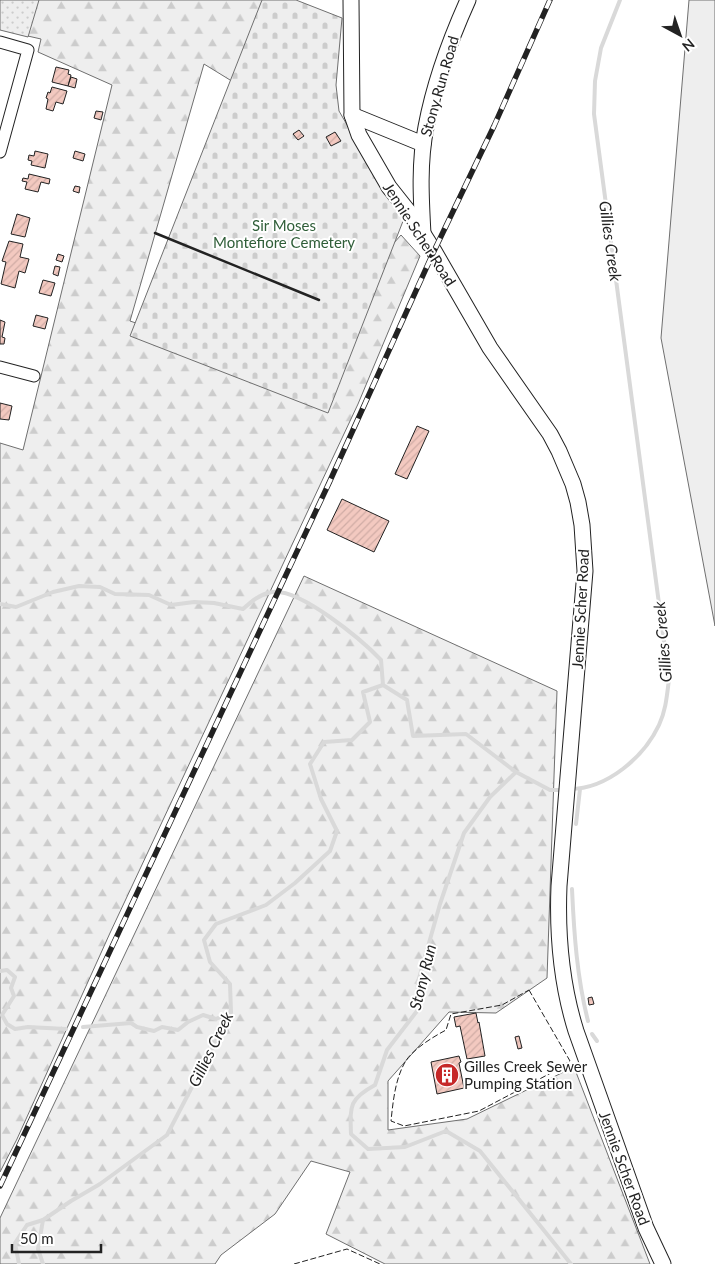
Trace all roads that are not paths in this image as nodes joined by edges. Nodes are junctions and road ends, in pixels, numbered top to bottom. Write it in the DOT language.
graph roads {
  1 [pos="351,0"];
  2 [pos="468,0"];
  3 [pos="0,42"];
  4 [pos="352,115"];
  5 [pos="423,144"];
  6 [pos="0,152"];
  7 [pos="424,234"];
  8 [pos="0,367"];
  9 [pos="34,376"];
  10 [pos="663,1264"];
  1 -- 4 [label="street, Jennie Scher Road"];
  2 -- 5 [label="street, Stony Run Road"];
  3 -- 6 [label="street"];
  4 -- 5 [label="street"];
  4 -- 7 [label="street, Jennie Scher Road"];
  5 -- 7 [label="street, Stony Run Road"];
  7 -- 10 [label="street, Jennie Scher Road"];
  8 -- 9 [label="street"];
}
